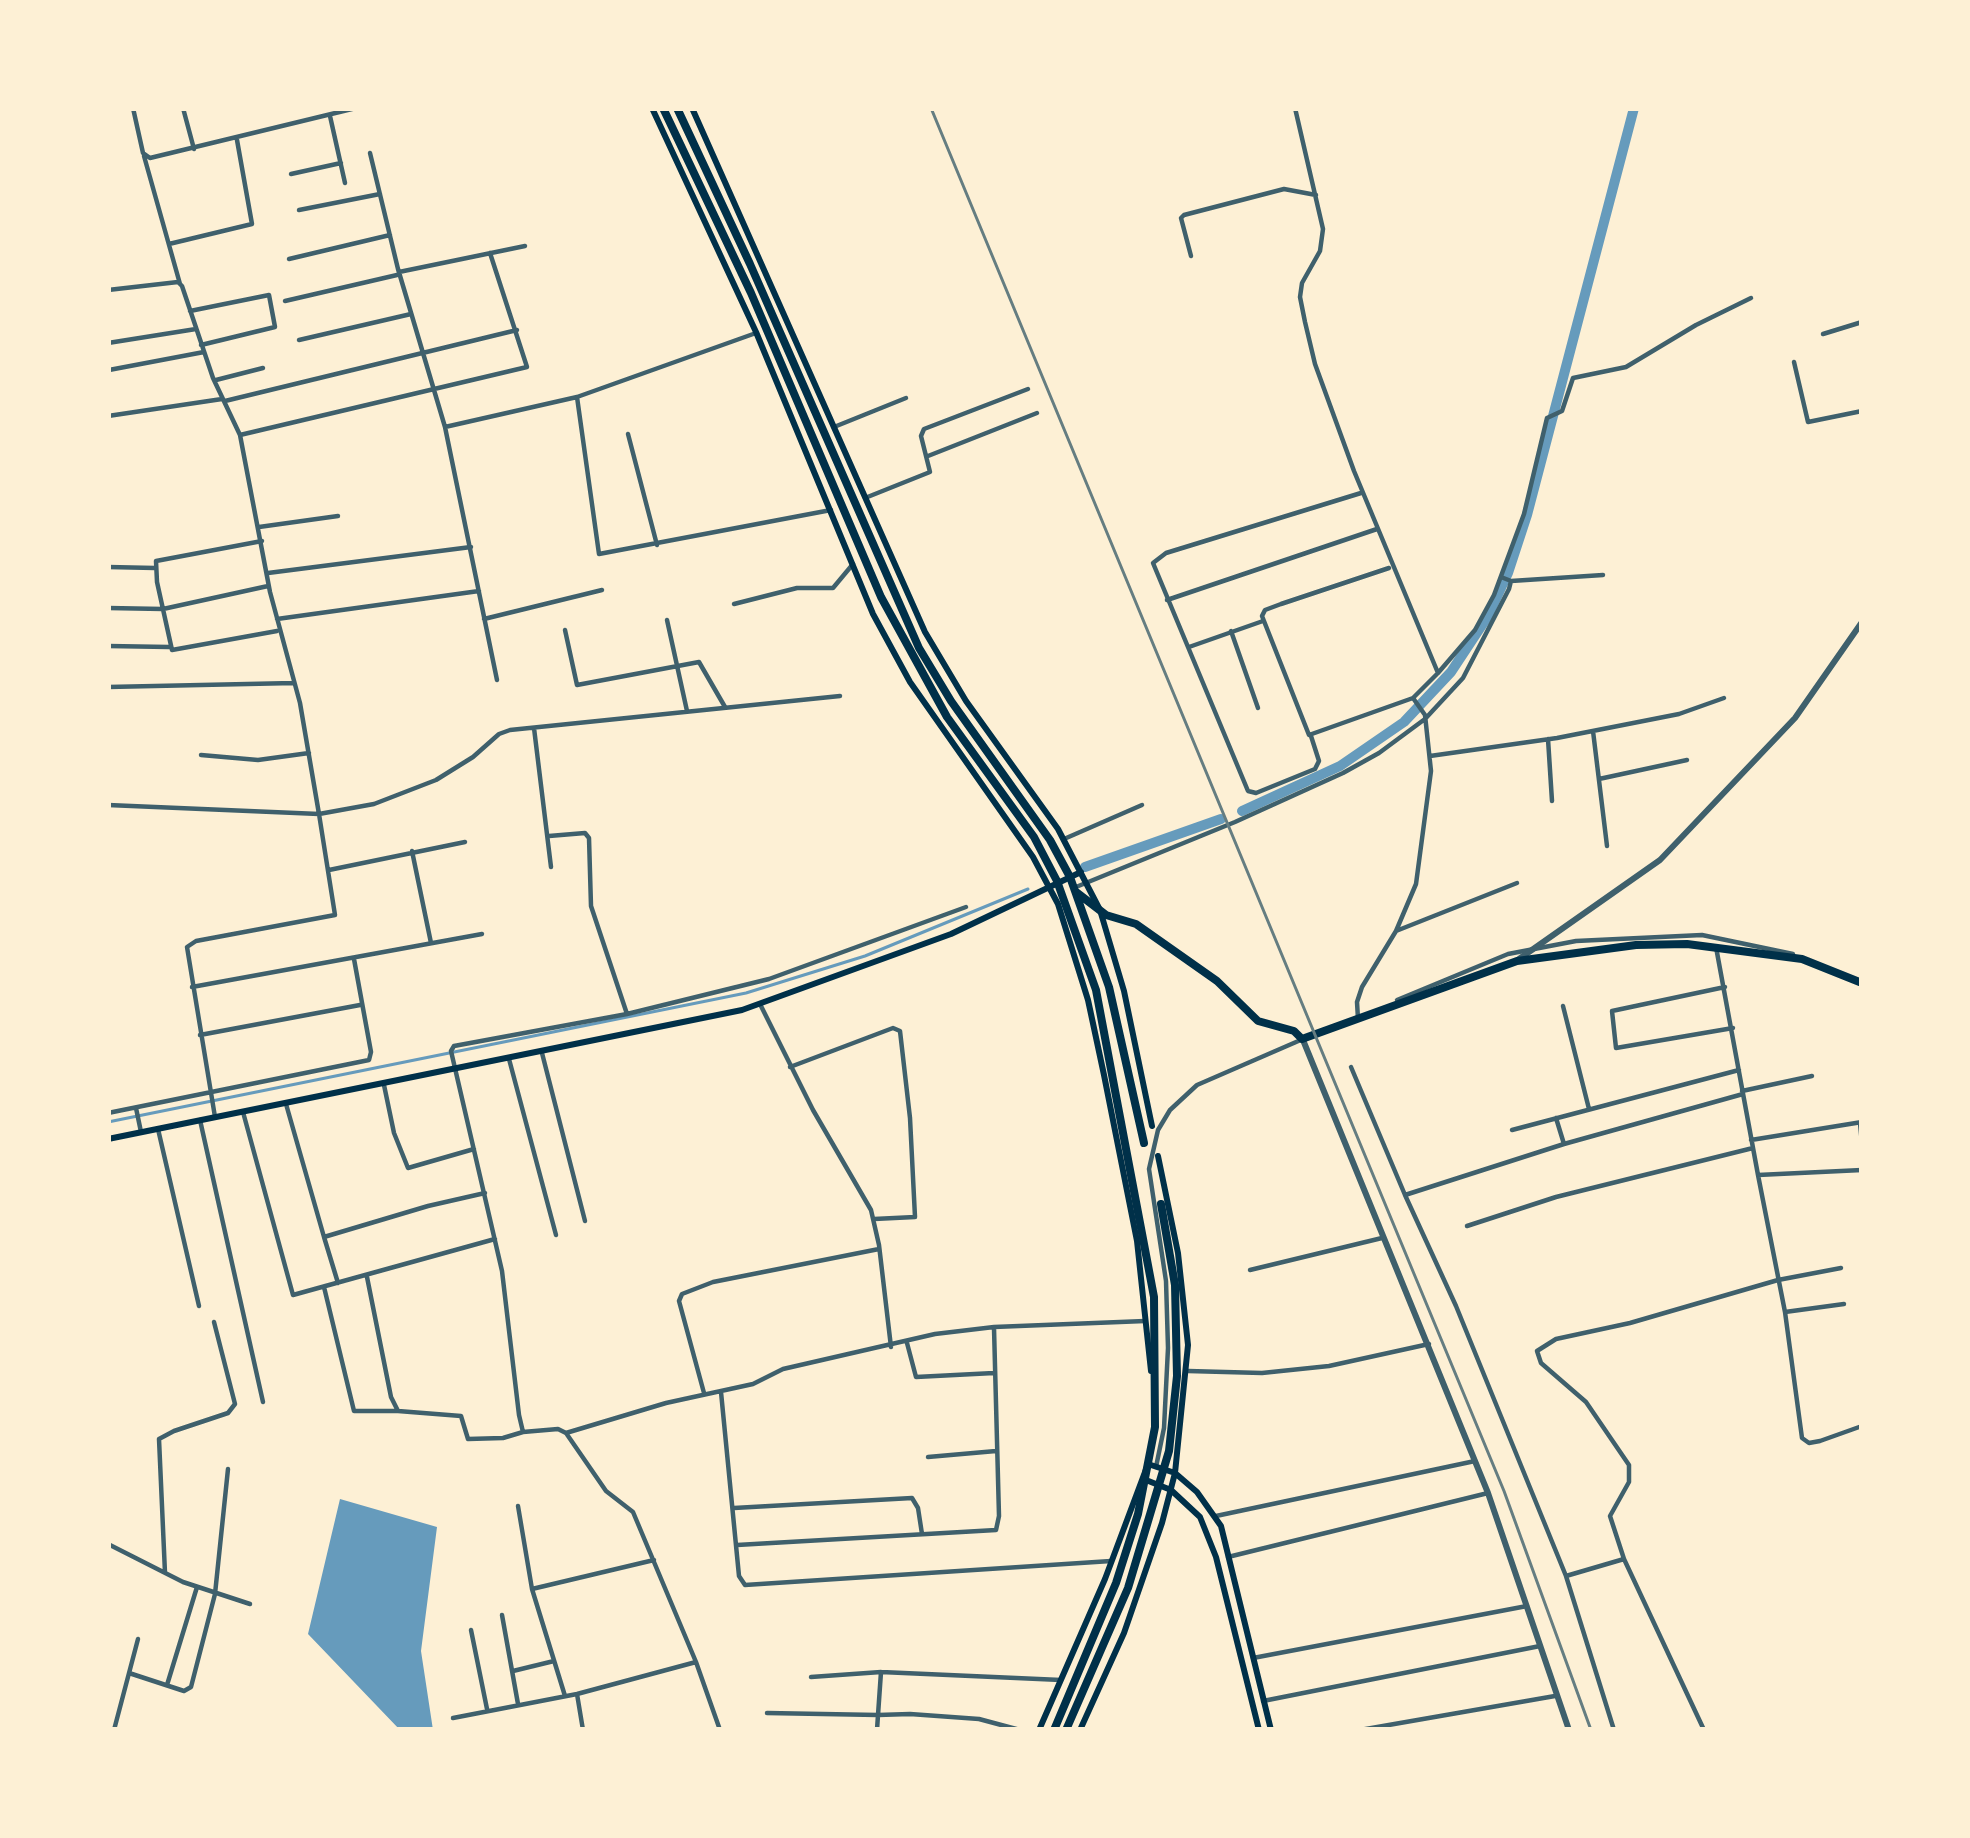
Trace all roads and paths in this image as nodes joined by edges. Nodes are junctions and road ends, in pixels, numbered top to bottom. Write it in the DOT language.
graph roads {
  1 [pos="133,108"];
  2 [pos="183,108"];
  3 [pos="356,108"];
  4 [pos="652,108"];
  5 [pos="663,108"];
  6 [pos="676,108"];
  7 [pos="692,108"];
  8 [pos="1295,108"];
  9 [pos="330,116"];
  10 [pos="236,140"];
  11 [pos="194,149"];
  12 [pos="143,153"];
  13 [pos="370,153"];
  14 [pos="340,163"];
  15 [pos="291,174"];
  16 [pos="345,183"];
  17 [pos="380,194"];
  18 [pos="1316,195"];
  19 [pos="299,210"];
  20 [pos="390,235"];
  21 [pos="169,244"];
  22 [pos="525,246"];
  23 [pos="490,253"];
  24 [pos="1191,256"];
  25 [pos="289,259"];
  26 [pos="399,273"];
  27 [pos="180,284"];
  28 [pos="108,290"];
  29 [pos="1751,298"];
  30 [pos="285,301"];
  31 [pos="190,311"];
  32 [pos="411,314"];
  33 [pos="1862,322"];
  34 [pos="196,329"];
  35 [pos="517,329"];
  36 [pos="756,333"];
  37 [pos="1823,334"];
  38 [pos="299,340"];
  39 [pos="108,343"];
  40 [pos="202,348"];
  41 [pos="422,351"];
  42 [pos="1794,362"];
  43 [pos="263,368"];
  44 [pos="110,370"];
  45 [pos="214,381"];
  46 [pos="434,388"];
  47 [pos="1028,388"];
  48 [pos="578,397"];
  49 [pos="906,398"];
  50 [pos="223,400"];
  51 [pos="1862,411"];
  52 [pos="1037,413"];
  53 [pos="108,416"];
  54 [pos="445,427"];
  55 [pos="834,428"];
  56 [pos="628,434"];
  57 [pos="240,435"];
  58 [pos="928,456"];
  59 [pos="1363,493"];
  60 [pos="865,498"];
  61 [pos="831,510"];
  62 [pos="338,516"];
  63 [pos="259,527"];
  64 [pos="1377,529"];
  65 [pos="262,542"];
  66 [pos="657,545"];
  67 [pos="471,548"];
  68 [pos="853,564"];
  69 [pos="108,567"];
  70 [pos="1392,567"];
  71 [pos="155,568"];
  72 [pos="267,574"];
  73 [pos="1603,575"];
  74 [pos="1506,579"];
  75 [pos="269,585"];
  76 [pos="602,590"];
  77 [pos="479,591"];
  78 [pos="1167,600"];
  79 [pos="734,604"];
  80 [pos="108,608"];
  81 [pos="163,608"];
  82 [pos="277,619"];
  83 [pos="484,619"];
  84 [pos="667,620"];
  85 [pos="1263,621"];
  86 [pos="1862,622"];
  87 [pos="280,630"];
  88 [pos="565,631"];
  89 [pos="1231,631"];
  90 [pos="108,646"];
  91 [pos="170,647"];
  92 [pos="1187,648"];
  93 [pos="676,665"];
  94 [pos="1438,673"];
  95 [pos="496,680"];
  96 [pos="294,683"];
  97 [pos="108,687"];
  98 [pos="840,696"];
  99 [pos="1724,698"];
  100 [pos="1414,700"];
  101 [pos="724,706"];
  102 [pos="1258,708"];
  103 [pos="687,711"];
  104 [pos="1425,717"];
  105 [pos="534,728"];
  106 [pos="1593,730"];
  107 [pos="1311,736"];
  108 [pos="1548,740"];
  109 [pos="309,753"];
  110 [pos="201,754"];
  111 [pos="1430,756"];
  112 [pos="1687,760"];
  113 [pos="1599,779"];
  114 [pos="1552,801"];
  115 [pos="108,805"];
  116 [pos="1142,806"];
  117 [pos="319,814"];
  118 [pos="549,836"];
  119 [pos="1064,839"];
  120 [pos="465,842"];
  121 [pos="1607,846"];
  122 [pos="412,851"];
  123 [pos="551,867"];
  124 [pos="329,870"];
  125 [pos="1082,872"];
  126 [pos="1070,877"];
  127 [pos="1087,882"];
  128 [pos="1053,883"];
  129 [pos="1517,883"];
  130 [pos="1074,890"];
  131 [pos="966,907"];
  132 [pos="1100,910"];
  133 [pos="1396,931"];
  134 [pos="482,934"];
  135 [pos="906,939"];
  136 [pos="430,943"];
  137 [pos="1716,947"];
  138 [pos="354,959"];
  139 [pos="1802,959"];
  140 [pos="1516,961"];
  141 [pos="1862,983"];
  142 [pos="1725,987"];
  143 [pos="192,988"];
  144 [pos="362,1004"];
  145 [pos="760,1004"];
  146 [pos="1563,1006"];
  147 [pos="627,1014"];
  148 [pos="1358,1019"];
  149 [pos="1733,1028"];
  150 [pos="200,1035"];
  151 [pos="1302,1039"];
  152 [pos="542,1053"];
  153 [pos="508,1059"];
  154 [pos="790,1067"];
  155 [pos="1352,1067"];
  156 [pos="455,1069"];
  157 [pos="1739,1070"];
  158 [pos="1812,1076"];
  159 [pos="384,1084"];
  160 [pos="1743,1093"];
  161 [pos="212,1098"];
  162 [pos="286,1103"];
  163 [pos="1589,1109"];
  164 [pos="243,1112"];
  165 [pos="108,1113"];
  166 [pos="137,1114"];
  167 [pos="215,1118"];
  168 [pos="1556,1118"];
  169 [pos="200,1120"];
  170 [pos="1861,1122"];
  171 [pos="1151,1126"];
  172 [pos="158,1129"];
  173 [pos="1513,1130"];
  174 [pos="141,1132"];
  175 [pos="108,1138"];
  176 [pos="1144,1143"];
  177 [pos="1564,1144"];
  178 [pos="1752,1144"];
  179 [pos="1862,1144"];
  180 [pos="474,1149"];
  181 [pos="1158,1156"];
  182 [pos="1862,1170"];
  183 [pos="1758,1175"];
  184 [pos="485,1193"];
  185 [pos="1405,1195"];
  186 [pos="1161,1204"];
  187 [pos="874,1220"];
  188 [pos="585,1221"];
  189 [pos="1467,1226"];
  190 [pos="556,1234"];
  191 [pos="324,1237"];
  192 [pos="1382,1238"];
  193 [pos="495,1239"];
  194 [pos="880,1249"];
  195 [pos="1841,1268"];
  196 [pos="1250,1270"];
  197 [pos="367,1275"];
  198 [pos="1778,1280"];
  199 [pos="338,1283"];
  200 [pos="324,1287"];
  201 [pos="1844,1304"];
  202 [pos="199,1306"];
  203 [pos="1785,1312"];
  204 [pos="1147,1321"];
  205 [pos="214,1322"];
  206 [pos="994,1327"];
  207 [pos="907,1342"];
  208 [pos="1429,1344"];
  209 [pos="891,1347"];
  210 [pos="1188,1371"];
  211 [pos="994,1373"];
  212 [pos="721,1389"];
  213 [pos="704,1394"];
  214 [pos="1156,1398"];
  215 [pos="263,1402"];
  216 [pos="398,1411"];
  217 [pos="1862,1426"];
  218 [pos="523,1432"];
  219 [pos="566,1433"];
  220 [pos="996,1451"];
  221 [pos="928,1457"];
  222 [pos="1474,1461"];
  223 [pos="1156,1467"];
  224 [pos="227,1469"];
  225 [pos="1174,1473"];
  226 [pos="1145,1480"];
  227 [pos="1159,1486"];
  228 [pos="1171,1490"];
  229 [pos="1488,1493"];
  230 [pos="518,1506"];
  231 [pos="734,1508"];
  232 [pos="1216,1516"];
  233 [pos="922,1534"];
  234 [pos="1225,1541"];
  235 [pos="108,1544"];
  236 [pos="737,1545"];
  237 [pos="1212,1546"];
  238 [pos="1228,1557"];
  239 [pos="1624,1559"];
  240 [pos="654,1560"];
  241 [pos="1111,1561"];
  242 [pos="165,1574"];
  243 [pos="1565,1576"];
  244 [pos="197,1587"];
  245 [pos="532,1589"];
  246 [pos="215,1594"];
  247 [pos="250,1604"];
  248 [pos="1528,1606"];
  249 [pos="502,1615"];
  250 [pos="471,1630"];
  251 [pos="139,1639"];
  252 [pos="1540,1646"];
  253 [pos="1253,1658"];
  254 [pos="554,1661"];
  255 [pos="697,1662"];
  256 [pos="512,1671"];
  257 [pos="130,1672"];
  258 [pos="881,1672"];
  259 [pos="812,1677"];
  260 [pos="1060,1680"];
  261 [pos="167,1685"];
  262 [pos="577,1694"];
  263 [pos="1559,1695"];
  264 [pos="565,1696"];
  265 [pos="1263,1701"];
  266 [pos="518,1704"];
  267 [pos="487,1709"];
  268 [pos="767,1713"];
  269 [pos="878,1715"];
  270 [pos="453,1718"];
  271 [pos="114,1730"];
  272 [pos="583,1730"];
  273 [pos="720,1730"];
  274 [pos="877,1730"];
  275 [pos="1019,1730"];
  276 [pos="1039,1730"];
  277 [pos="1054,1730"];
  278 [pos="1066,1730"];
  279 [pos="1080,1730"];
  280 [pos="1259,1730"];
  281 [pos="1271,1730"];
  282 [pos="1360,1730"];
  283 [pos="1570,1730"];
  284 [pos="1614,1730"];
  285 [pos="1704,1730"];
  1 -- 12 [label="street"];
  2 -- 11 [label="street"];
  3 -- 9 [label="street"];
  4 -- 36 [label="main road"];
  5 -- 128 [label="main road"];
  6 -- 126 [label="main road"];
  7 -- 55 [label="main road"];
  8 -- 18 [label="street"];
  9 -- 10 [label="street"];
  9 -- 14 [label="street"];
  10 -- 11 [label="street"];
  10 -- 21 [label="street"];
  11 -- 12 [label="street"];
  12 -- 21 [label="street"];
  13 -- 17 [label="street"];
  14 -- 15 [label="street"];
  14 -- 16 [label="street"];
  17 -- 19 [label="street"];
  17 -- 20 [label="street"];
  18 -- 24 [label="street"];
  18 -- 59 [label="street"];
  20 -- 25 [label="street"];
  20 -- 26 [label="street"];
  21 -- 27 [label="street"];
  22 -- 23 [label="street"];
  23 -- 26 [label="street"];
  23 -- 35 [label="street"];
  26 -- 30 [label="street"];
  26 -- 32 [label="street"];
  27 -- 28 [label="street"];
  27 -- 31 [label="street"];
  29 -- 74 [label="street"];
  31 -- 34 [label="street"];
  31 -- 40 [label="street"];
  32 -- 38 [label="street"];
  32 -- 41 [label="street"];
  33 -- 37 [label="street"];
  34 -- 39 [label="street"];
  34 -- 40 [label="street"];
  35 -- 41 [label="street"];
  35 -- 46 [label="street"];
  36 -- 48 [label="street"];
  36 -- 61 [label="main road"];
  40 -- 44 [label="street"];
  40 -- 45 [label="street"];
  41 -- 46 [label="street"];
  41 -- 50 [label="street"];
  42 -- 51 [label="street"];
  43 -- 45 [label="street"];
  45 -- 50 [label="street"];
  46 -- 54 [label="street"];
  46 -- 57 [label="street"];
  47 -- 58 [label="street"];
  48 -- 54 [label="street"];
  48 -- 66 [label="street"];
  49 -- 55 [label="street"];
  50 -- 53 [label="street"];
  50 -- 57 [label="street"];
  52 -- 58 [label="street"];
  54 -- 67 [label="street"];
  55 -- 60 [label="main road"];
  56 -- 66 [label="street"];
  57 -- 63 [label="street"];
  58 -- 60 [label="street"];
  59 -- 64 [label="street"];
  59 -- 78 [label="street"];
  60 -- 119 [label="main road"];
  61 -- 66 [label="street"];
  61 -- 68 [label="main road"];
  62 -- 63 [label="street"];
  63 -- 65 [label="street"];
  64 -- 70 [label="street"];
  64 -- 78 [label="street"];
  65 -- 71 [label="street"];
  65 -- 72 [label="street"];
  67 -- 72 [label="street"];
  67 -- 77 [label="street"];
  68 -- 79 [label="street"];
  68 -- 128 [label="main road"];
  69 -- 71 [label="street"];
  70 -- 85 [label="street"];
  70 -- 94 [label="street"];
  71 -- 81 [label="street"];
  72 -- 75 [label="street"];
  73 -- 74 [label="street"];
  74 -- 94 [label="street"];
  74 -- 104 [label="street"];
  75 -- 81 [label="street"];
  75 -- 82 [label="street"];
  76 -- 83 [label="street"];
  77 -- 82 [label="street"];
  77 -- 83 [label="street"];
  78 -- 92 [label="street"];
  80 -- 81 [label="street"];
  81 -- 91 [label="street"];
  82 -- 87 [label="street"];
  83 -- 95 [label="street"];
  84 -- 93 [label="street"];
  85 -- 89 [label="street"];
  85 -- 107 [label="street"];
  86 -- 140 [label="street"];
  87 -- 91 [label="street"];
  87 -- 96 [label="street"];
  88 -- 93 [label="street"];
  89 -- 92 [label="street"];
  89 -- 102 [label="street"];
  90 -- 91 [label="street"];
  92 -- 107 [label="street"];
  93 -- 101 [label="street"];
  93 -- 103 [label="street"];
  94 -- 100 [label="street"];
  96 -- 97 [label="street"];
  96 -- 109 [label="street"];
  98 -- 101 [label="street"];
  99 -- 106 [label="street"];
  100 -- 104 [label="street"];
  100 -- 107 [label="street"];
  101 -- 103 [label="street"];
  103 -- 105 [label="street"];
  104 -- 111 [label="street"];
  104 -- 127 [label="street"];
  105 -- 117 [label="street"];
  105 -- 118 [label="street"];
  106 -- 108 [label="street"];
  106 -- 113 [label="street"];
  108 -- 111 [label="street"];
  108 -- 114 [label="street"];
  109 -- 110 [label="street"];
  109 -- 117 [label="street"];
  111 -- 133 [label="street"];
  112 -- 113 [label="street"];
  113 -- 121 [label="street"];
  115 -- 117 [label="street"];
  116 -- 119 [label="street"];
  117 -- 124 [label="street"];
  118 -- 123 [label="street"];
  118 -- 147 [label="street"];
  119 -- 125 [label="main road"];
  120 -- 122 [label="street"];
  122 -- 124 [label="street"];
  122 -- 136 [label="street"];
  124 -- 143 [label="street"];
  125 -- 126 [label="main road"];
  125 -- 127 [label="main road"];
  126 -- 128 [label="main road"];
  126 -- 130 [label="main road"];
  127 -- 130 [label="street"];
  127 -- 132 [label="main road"];
  128 -- 135 [label="main road"];
  128 -- 204 [label="main road"];
  128 -- 214 [label="main road"];
  129 -- 133 [label="street"];
  130 -- 132 [label="main road"];
  130 -- 176 [label="main road"];
  131 -- 135 [label="street"];
  132 -- 151 [label="main road"];
  132 -- 171 [label="main road"];
  133 -- 148 [label="street"];
  134 -- 136 [label="street"];
  135 -- 145 [label="main road"];
  135 -- 147 [label="street"];
  136 -- 138 [label="street"];
  137 -- 139 [label="main road"];
  137 -- 140 [label="main road"];
  137 -- 142 [label="street"];
  138 -- 143 [label="street"];
  138 -- 144 [label="street"];
  139 -- 141 [label="main road"];
  139 -- 223 [label="street"];
  140 -- 148 [label="main road"];
  142 -- 149 [label="street"];
  142 -- 149 [label="street"];
  143 -- 150 [label="street"];
  144 -- 150 [label="street"];
  144 -- 161 [label="street"];
  145 -- 152 [label="main road"];
  145 -- 154 [label="street"];
  146 -- 163 [label="street"];
  147 -- 156 [label="street"];
  148 -- 151 [label="main road"];
  149 -- 157 [label="street"];
  150 -- 161 [label="street"];
  151 -- 192 [label="street"];
  152 -- 153 [label="main road"];
  152 -- 188 [label="street"];
  153 -- 156 [label="main road"];
  153 -- 190 [label="street"];
  154 -- 187 [label="street"];
  154 -- 187 [label="street"];
  155 -- 185 [label="street"];
  156 -- 159 [label="main road"];
  156 -- 180 [label="street"];
  157 -- 160 [label="street"];
  157 -- 163 [label="street"];
  158 -- 160 [label="street"];
  159 -- 162 [label="main road"];
  159 -- 180 [label="street"];
  160 -- 177 [label="street"];
  160 -- 178 [label="street"];
  161 -- 166 [label="street"];
  161 -- 167 [label="street"];
  162 -- 164 [label="main road"];
  162 -- 191 [label="street"];
  163 -- 168 [label="street"];
  164 -- 167 [label="main road"];
  164 -- 200 [label="street"];
  165 -- 166 [label="street"];
  166 -- 174 [label="street"];
  167 -- 169 [label="main road"];
  168 -- 173 [label="street"];
  168 -- 177 [label="street"];
  169 -- 172 [label="main road"];
  169 -- 215 [label="street"];
  170 -- 178 [label="street"];
  170 -- 179 [label="street"];
  172 -- 174 [label="main road"];
  172 -- 202 [label="street"];
  174 -- 175 [label="main road"];
  177 -- 185 [label="street"];
  178 -- 183 [label="street"];
  178 -- 189 [label="street"];
  180 -- 184 [label="street"];
  181 -- 210 [label="main road"];
  182 -- 183 [label="street"];
  183 -- 198 [label="street"];
  184 -- 191 [label="street"];
  184 -- 193 [label="street"];
  185 -- 243 [label="street"];
  186 -- 223 [label="main road"];
  187 -- 194 [label="street"];
  191 -- 199 [label="street"];
  192 -- 196 [label="street"];
  192 -- 208 [label="street"];
  193 -- 197 [label="street"];
  193 -- 218 [label="street"];
  194 -- 209 [label="street"];
  194 -- 213 [label="street"];
  195 -- 198 [label="street"];
  197 -- 199 [label="street"];
  197 -- 216 [label="street"];
  198 -- 203 [label="street"];
  198 -- 239 [label="street"];
  199 -- 200 [label="street"];
  200 -- 216 [label="street"];
  201 -- 203 [label="street"];
  203 -- 217 [label="street"];
  204 -- 206 [label="street"];
  204 -- 214 [label="main road"];
  205 -- 242 [label="street"];
  206 -- 207 [label="street"];
  206 -- 211 [label="street"];
  207 -- 209 [label="street"];
  207 -- 211 [label="street"];
  208 -- 210 [label="street"];
  208 -- 222 [label="street"];
  209 -- 212 [label="street"];
  210 -- 225 [label="main road"];
  211 -- 220 [label="street"];
  212 -- 213 [label="street"];
  212 -- 231 [label="street"];
  213 -- 219 [label="street"];
  214 -- 223 [label="main road"];
  216 -- 218 [label="street"];
  218 -- 219 [label="street"];
  219 -- 240 [label="street"];
  220 -- 221 [label="street"];
  220 -- 233 [label="street"];
  222 -- 229 [label="street"];
  222 -- 232 [label="street"];
  223 -- 225 [label="main road"];
  223 -- 226 [label="main road"];
  223 -- 227 [label="main road"];
  223 -- 241 [label="main road"];
  224 -- 246 [label="street"];
  225 -- 228 [label="main road"];
  225 -- 232 [label="main road"];
  226 -- 227 [label="main road"];
  226 -- 277 [label="main road"];
  227 -- 228 [label="main road"];
  227 -- 278 [label="main road"];
  228 -- 237 [label="main road"];
  228 -- 279 [label="main road"];
  229 -- 238 [label="street"];
  229 -- 248 [label="street"];
  230 -- 245 [label="street"];
  231 -- 233 [label="street"];
  231 -- 236 [label="street"];
  232 -- 234 [label="main road"];
  233 -- 236 [label="street"];
  234 -- 237 [label="main road"];
  234 -- 238 [label="main road"];
  235 -- 242 [label="street"];
  236 -- 241 [label="street"];
  237 -- 280 [label="main road"];
  238 -- 253 [label="main road"];
  239 -- 243 [label="street"];
  239 -- 285 [label="street"];
  240 -- 245 [label="street"];
  240 -- 255 [label="street"];
  241 -- 260 [label="main road"];
  242 -- 244 [label="street"];
  243 -- 284 [label="street"];
  244 -- 246 [label="street"];
  244 -- 261 [label="street"];
  245 -- 254 [label="street"];
  246 -- 247 [label="street"];
  246 -- 261 [label="street"];
  248 -- 252 [label="street"];
  248 -- 253 [label="street"];
  249 -- 256 [label="street"];
  250 -- 267 [label="street"];
  251 -- 257 [label="street"];
  252 -- 263 [label="street"];
  252 -- 265 [label="street"];
  253 -- 265 [label="main road"];
  254 -- 256 [label="street"];
  254 -- 264 [label="street"];
  255 -- 262 [label="street"];
  255 -- 273 [label="street"];
  256 -- 266 [label="street"];
  257 -- 261 [label="street"];
  257 -- 271 [label="street"];
  258 -- 259 [label="street"];
  258 -- 260 [label="street"];
  258 -- 269 [label="street"];
  260 -- 276 [label="main road"];
  262 -- 264 [label="street"];
  262 -- 272 [label="street"];
  263 -- 282 [label="street"];
  263 -- 283 [label="street"];
  264 -- 266 [label="street"];
  265 -- 281 [label="main road"];
  266 -- 267 [label="street"];
  267 -- 270 [label="street"];
  268 -- 269 [label="street"];
  269 -- 274 [label="street"];
  269 -- 275 [label="street"];
}
